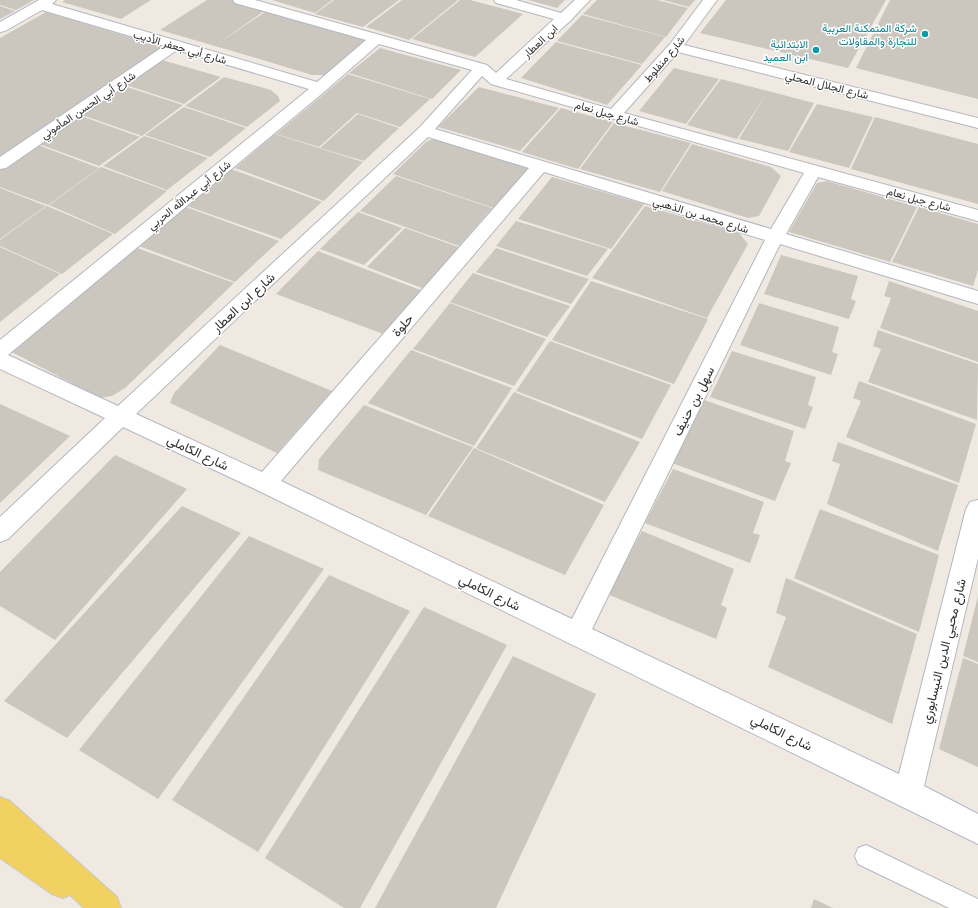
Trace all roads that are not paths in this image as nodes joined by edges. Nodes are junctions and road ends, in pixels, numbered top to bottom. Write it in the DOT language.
graph roads {
  1 [pos="240,0"];
  2 [pos="501,0"];
  3 [pos="583,0"];
  4 [pos="710,0"];
  5 [pos="45,3"];
  6 [pos="565,18"];
  7 [pos="0,28"];
  8 [pos="377,38"];
  9 [pos="175,45"];
  10 [pos="675,47"];
  11 [pos="482,68"];
  12 [pos="496,81"];
  13 [pos="320,88"];
  14 [pos="614,115"];
  15 [pos="978,123"];
  16 [pos="425,131"];
  17 [pos="0,164"];
  18 [pos="540,166"];
  19 [pos="813,171"];
  20 [pos="978,216"];
  21 [pos="775,237"];
  22 [pos="978,298"];
  23 [pos="0,350"];
  24 [pos="0,360"];
  25 [pos="121,416"];
  26 [pos="265,484"];
  27 [pos="978,509"];
  28 [pos="0,532"];
  29 [pos="577,634"];
  30 [pos="908,793"];
  31 [pos="0,811"];
  32 [pos="978,828"];
  33 [pos="0,841"];
  34 [pos="866,856"];
  35 [pos="100,908"];
  36 [pos="106,908"];
  37 [pos="973,908"];
  1 -- 8 [label="street, شارع جبل نعام"];
  2 -- 6 [label="street"];
  3 -- 6 [label="street, ابن العطار"];
  4 -- 10 [label="street, شارع منفلوط"];
  5 -- 7 [label="street"];
  5 -- 9 [label="street, شارع أبي جعفر الأديب"];
  6 -- 12 [label="street, ابن العطار"];
  8 -- 11 [label="street, شارع جبل نعام"];
  8 -- 13 [label="street, شارع أبي عبدالله الحربي"];
  9 -- 13 [label="street, شارع أبي جعفر الأديب"];
  9 -- 17 [label="street, شارع أبي الحسن المأموني"];
  10 -- 14 [label="street, شارع منفلوط"];
  10 -- 15 [label="street, شارع الجلال المحلي"];
  11 -- 12 [label="street, شارع جبل نعام"];
  11 -- 16 [label="street, شارع ابن العطار"];
  12 -- 14 [label="street, شارع جبل نعام"];
  13 -- 23 [label="street, شارع أبي عبدالله الحربي"];
  14 -- 19 [label="street, شارع جبل نعام"];
  16 -- 18 [label="street, شارع محمد بن الذهبي"];
  16 -- 25 [label="street, شارع ابن العطار"];
  18 -- 21 [label="street, شارع محمد بن الذهبي"];
  18 -- 26 [label="street, حلوة"];
  19 -- 20 [label="street, شارع جبل نعام"];
  19 -- 21 [label="street, سهل بن حنيف"];
  21 -- 22 [label="street, شارع محمد بن الذهبي"];
  21 -- 29 [label="street, سهل بن حنيف"];
  24 -- 25 [label="street, شارع الكاملي"];
  25 -- 26 [label="street, شارع الكاملي"];
  25 -- 28 [label="street, شارع ابن العطار"];
  26 -- 29 [label="street, شارع الكاملي"];
  27 -- 30 [label="street, شارع محيي الدين النيسابوري"];
  29 -- 30 [label="street, شارع الكاملي"];
  30 -- 32 [label="street, شارع الكاملي"];
  31 -- 36 [label="main road"];
  33 -- 35 [label="main road"];
  34 -- 37 [label="lane"];
}
